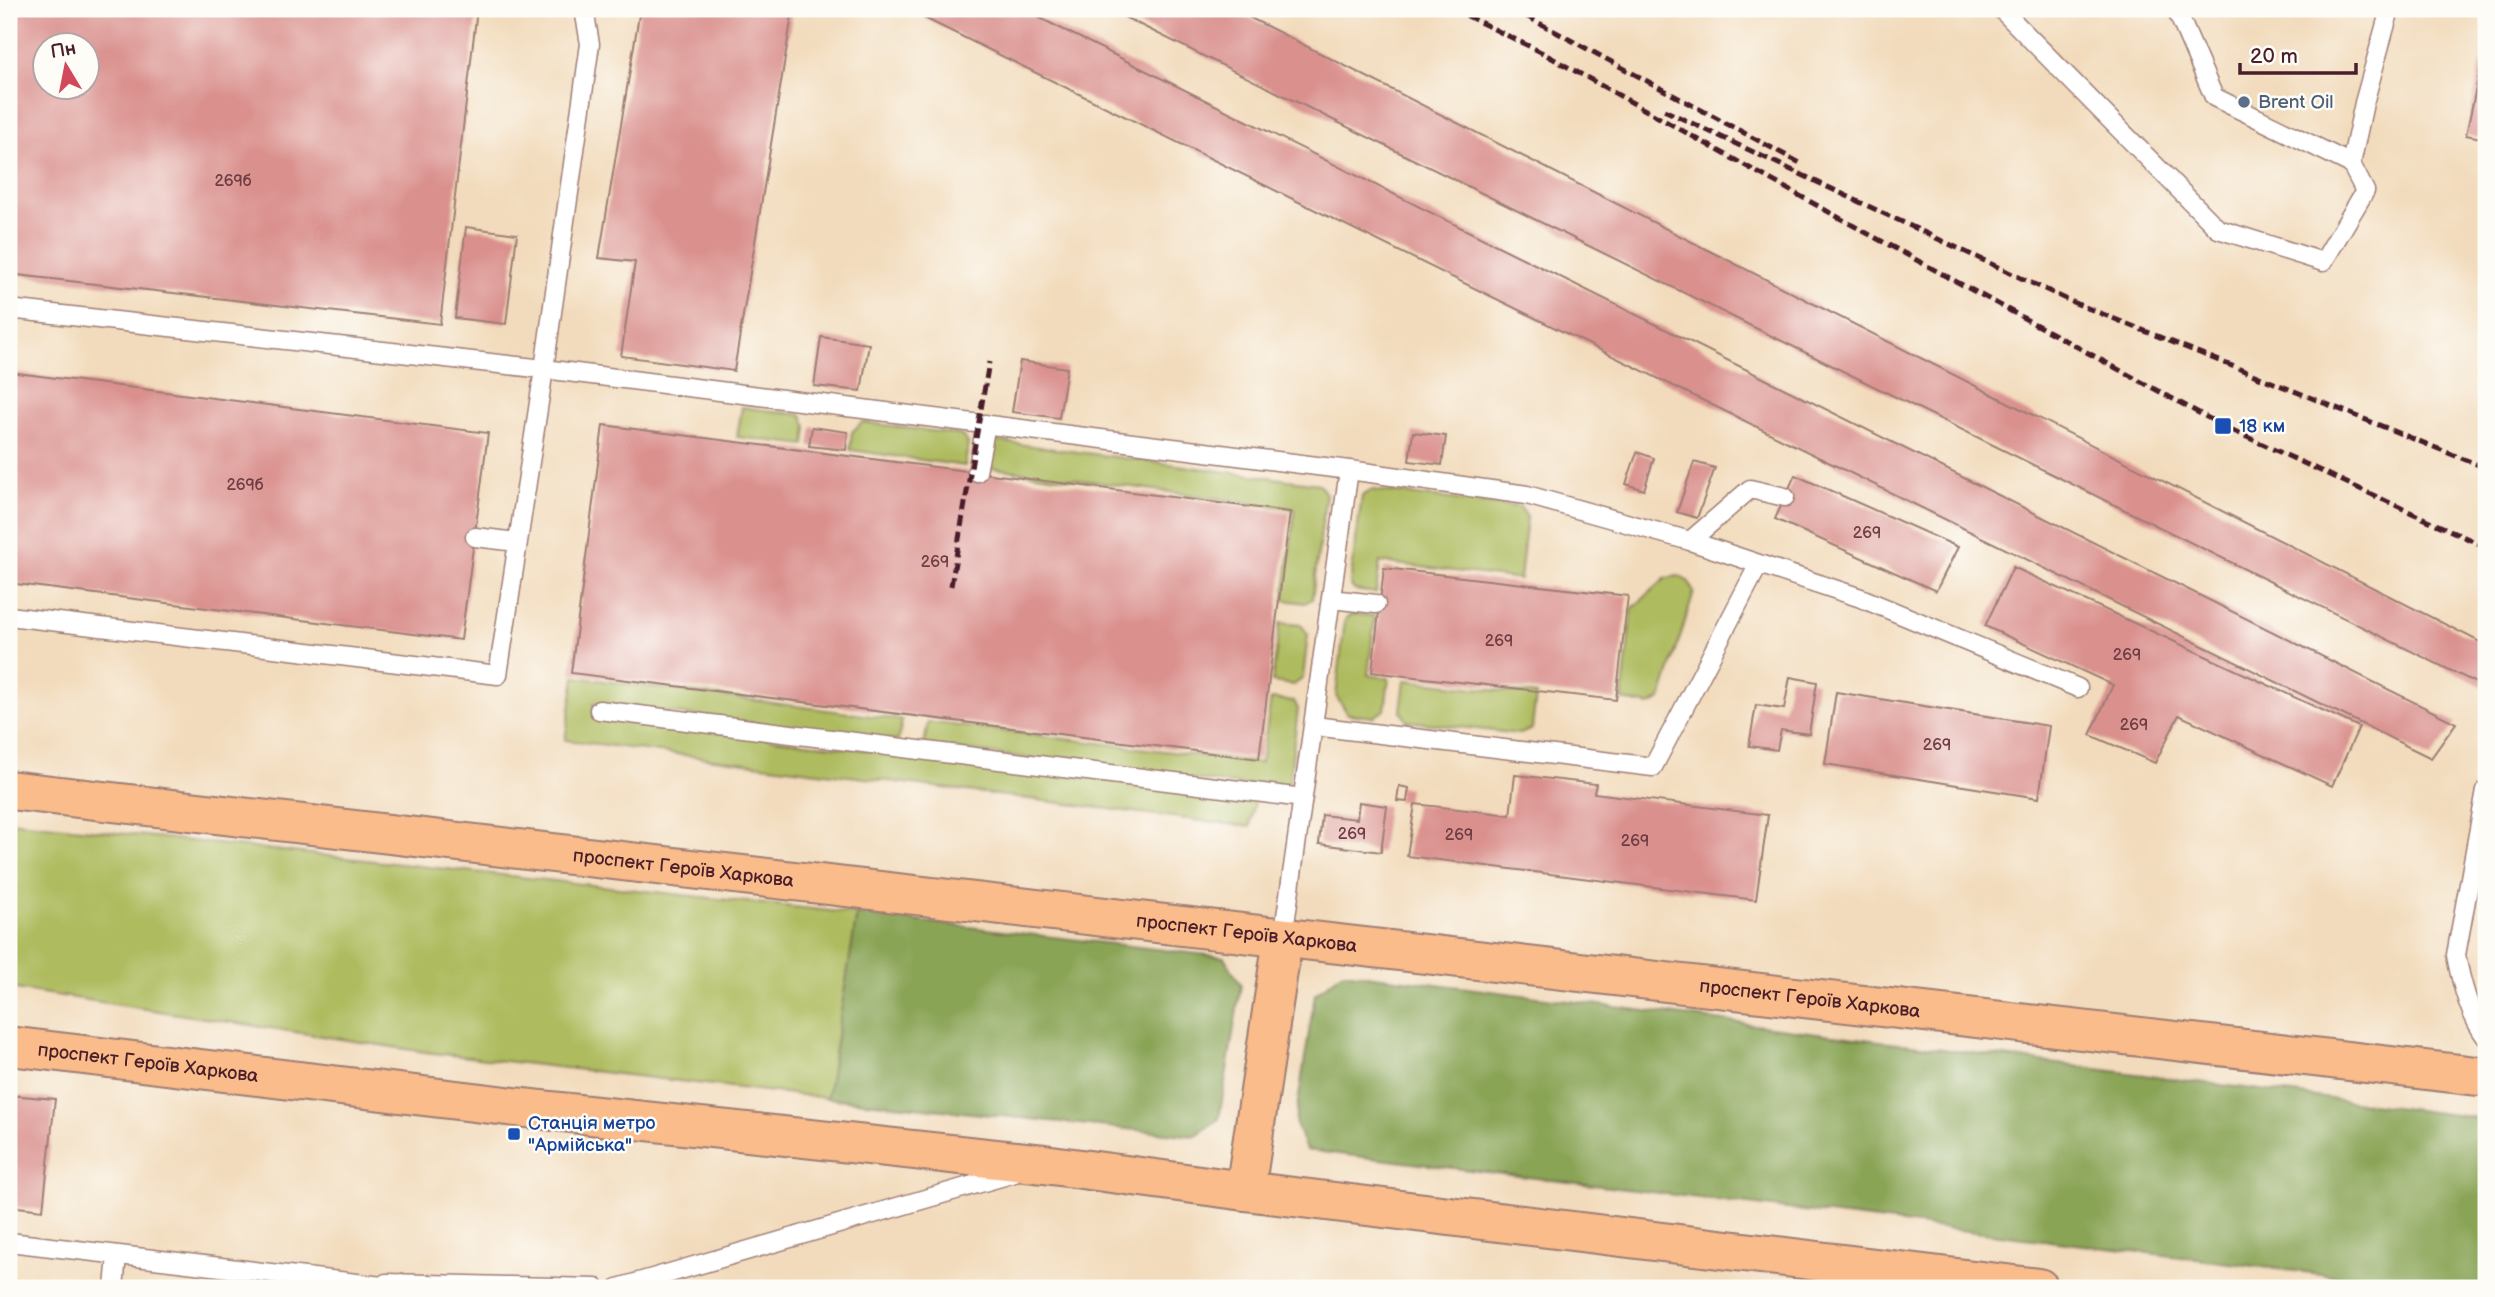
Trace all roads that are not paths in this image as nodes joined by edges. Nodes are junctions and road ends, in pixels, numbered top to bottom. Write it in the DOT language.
graph roads {
  1 [pos="584,9"];
  2 [pos="2001,9"];
  3 [pos="2176,9"];
  4 [pos="2390,9"];
  5 [pos="2351,164"];
  6 [pos="9,309"];
  7 [pos="544,369"];
  8 [pos="986,424"];
  9 [pos="1349,470"];
  10 [pos="977,471"];
  11 [pos="1785,497"];
  12 [pos="475,537"];
  13 [pos="1690,541"];
  14 [pos="517,542"];
  15 [pos="1759,564"];
  16 [pos="1331,599"];
  17 [pos="1376,604"];
  18 [pos="9,616"];
  19 [pos="2078,688"];
  20 [pos="599,710"];
  21 [pos="1314,726"];
  22 [pos="9,790"];
  23 [pos="2486,790"];
  24 [pos="1303,798"];
  25 [pos="1283,938"];
  26 [pos="2486,1037"];
  27 [pos="9,1046"];
  28 [pos="2486,1077"];
  29 [pos="1044,1164"];
  30 [pos="1245,1191"];
  31 [pos="9,1242"];
  32 [pos="117,1255"];
  33 [pos="316,1283"];
  34 [pos="352,1283"];
  35 [pos="114,1288"];
  36 [pos="398,1288"];
  37 [pos="596,1288"];
  38 [pos="618,1288"];
  39 [pos="2039,1288"];
  1 -- 7 [label="lane"];
  2 -- 5 [label="lane"];
  3 -- 5 [label="lane"];
  4 -- 5 [label="lane"];
  6 -- 7 [label="lane"];
  7 -- 8 [label="lane"];
  7 -- 14 [label="lane"];
  8 -- 9 [label="lane"];
  8 -- 10 [label="lane"];
  9 -- 13 [label="lane"];
  9 -- 16 [label="lane"];
  11 -- 13 [label="lane"];
  12 -- 14 [label="lane"];
  13 -- 15 [label="lane"];
  14 -- 18 [label="lane"];
  15 -- 19 [label="lane"];
  15 -- 21 [label="lane"];
  16 -- 17 [label="lane"];
  16 -- 21 [label="lane"];
  20 -- 24 [label="lane"];
  21 -- 24 [label="lane"];
  22 -- 25 [label="main road, проспект Героїв Харкова"];
  23 -- 26 [label="lane"];
  24 -- 25 [label="lane"];
  25 -- 28 [label="main road, проспект Героїв Харкова"];
  25 -- 30 [label="main road"];
  27 -- 29 [label="main road, проспект Героїв Харкова"];
  29 -- 30 [label="main road, проспект Героїв Харкова"];
  29 -- 38 [label="lane"];
  30 -- 39 [label="main road, проспект Героїв Харкова"];
  31 -- 32 [label="lane"];
  32 -- 33 [label="lane"];
  32 -- 35 [label="lane"];
  33 -- 34 [label="lane"];
  34 -- 36 [label="lane"];
  34 -- 37 [label="lane"];
}
